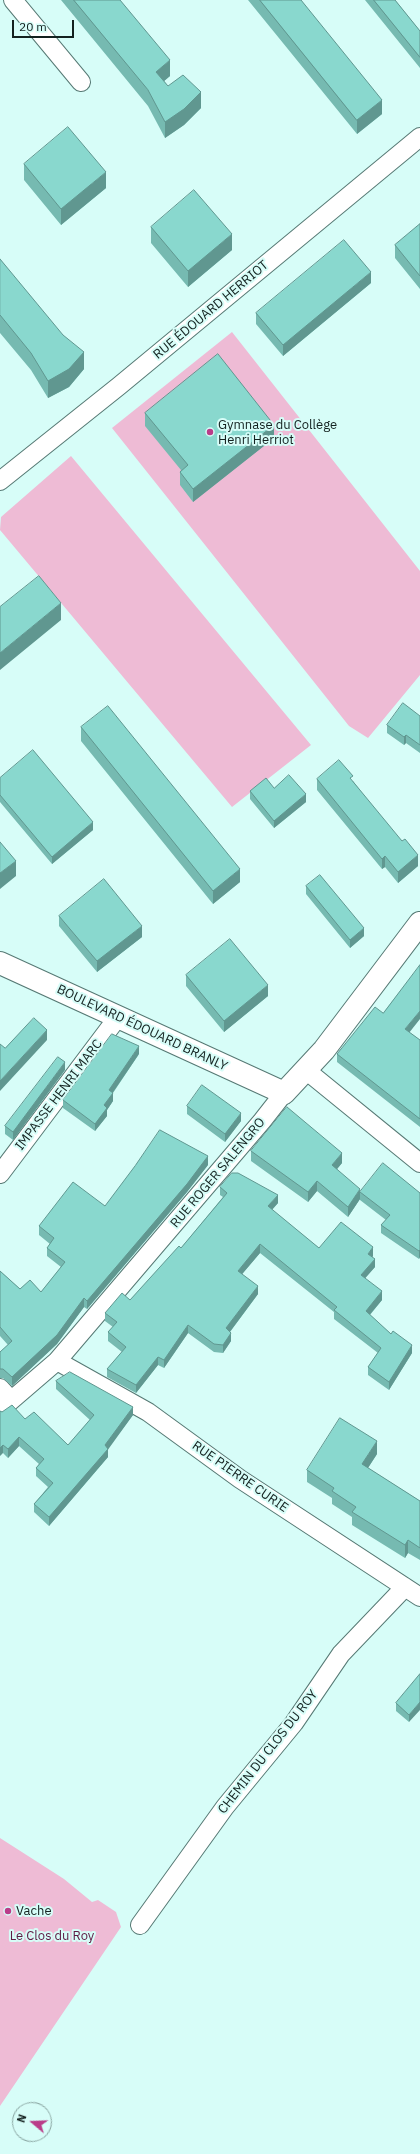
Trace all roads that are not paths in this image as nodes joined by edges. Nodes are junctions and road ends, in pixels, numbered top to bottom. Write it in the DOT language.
graph roads {
  1 [pos="13,0"];
  2 [pos="81,82"];
  3 [pos="420,137"];
  4 [pos="0,481"];
  5 [pos="420,923"];
  6 [pos="0,963"];
  7 [pos="118,1017"];
  8 [pos="306,1071"];
  9 [pos="284,1092"];
  10 [pos="420,1163"];
  11 [pos="0,1174"];
  12 [pos="57,1361"];
  13 [pos="4,1399"];
  14 [pos="406,1587"];
  15 [pos="420,1597"];
  16 [pos="140,1925"];
  1 -- 2 [label="street"];
  3 -- 4 [label="street, RUE ÉDOUARD HERRIOT"];
  5 -- 8 [label="street, RUE ROGER SALENGRO"];
  6 -- 7 [label="street, BOULEVARD ÉDOUARD BRANLY"];
  7 -- 9 [label="street, BOULEVARD ÉDOUARD BRANLY"];
  7 -- 11 [label="street, IMPASSE HENRI MARC"];
  8 -- 9 [label="street, RUE ROGER SALENGRO"];
  8 -- 10 [label="street"];
  9 -- 12 [label="street, RUE ROGER SALENGRO"];
  12 -- 13 [label="street, RUE ROGER SALENGRO"];
  12 -- 14 [label="street, RUE PIERRE CURIE"];
  14 -- 15 [label="street, RUE PIERRE CURIE"];
  14 -- 16 [label="street, CHEMIN DU CLOS DU ROY"];
}
